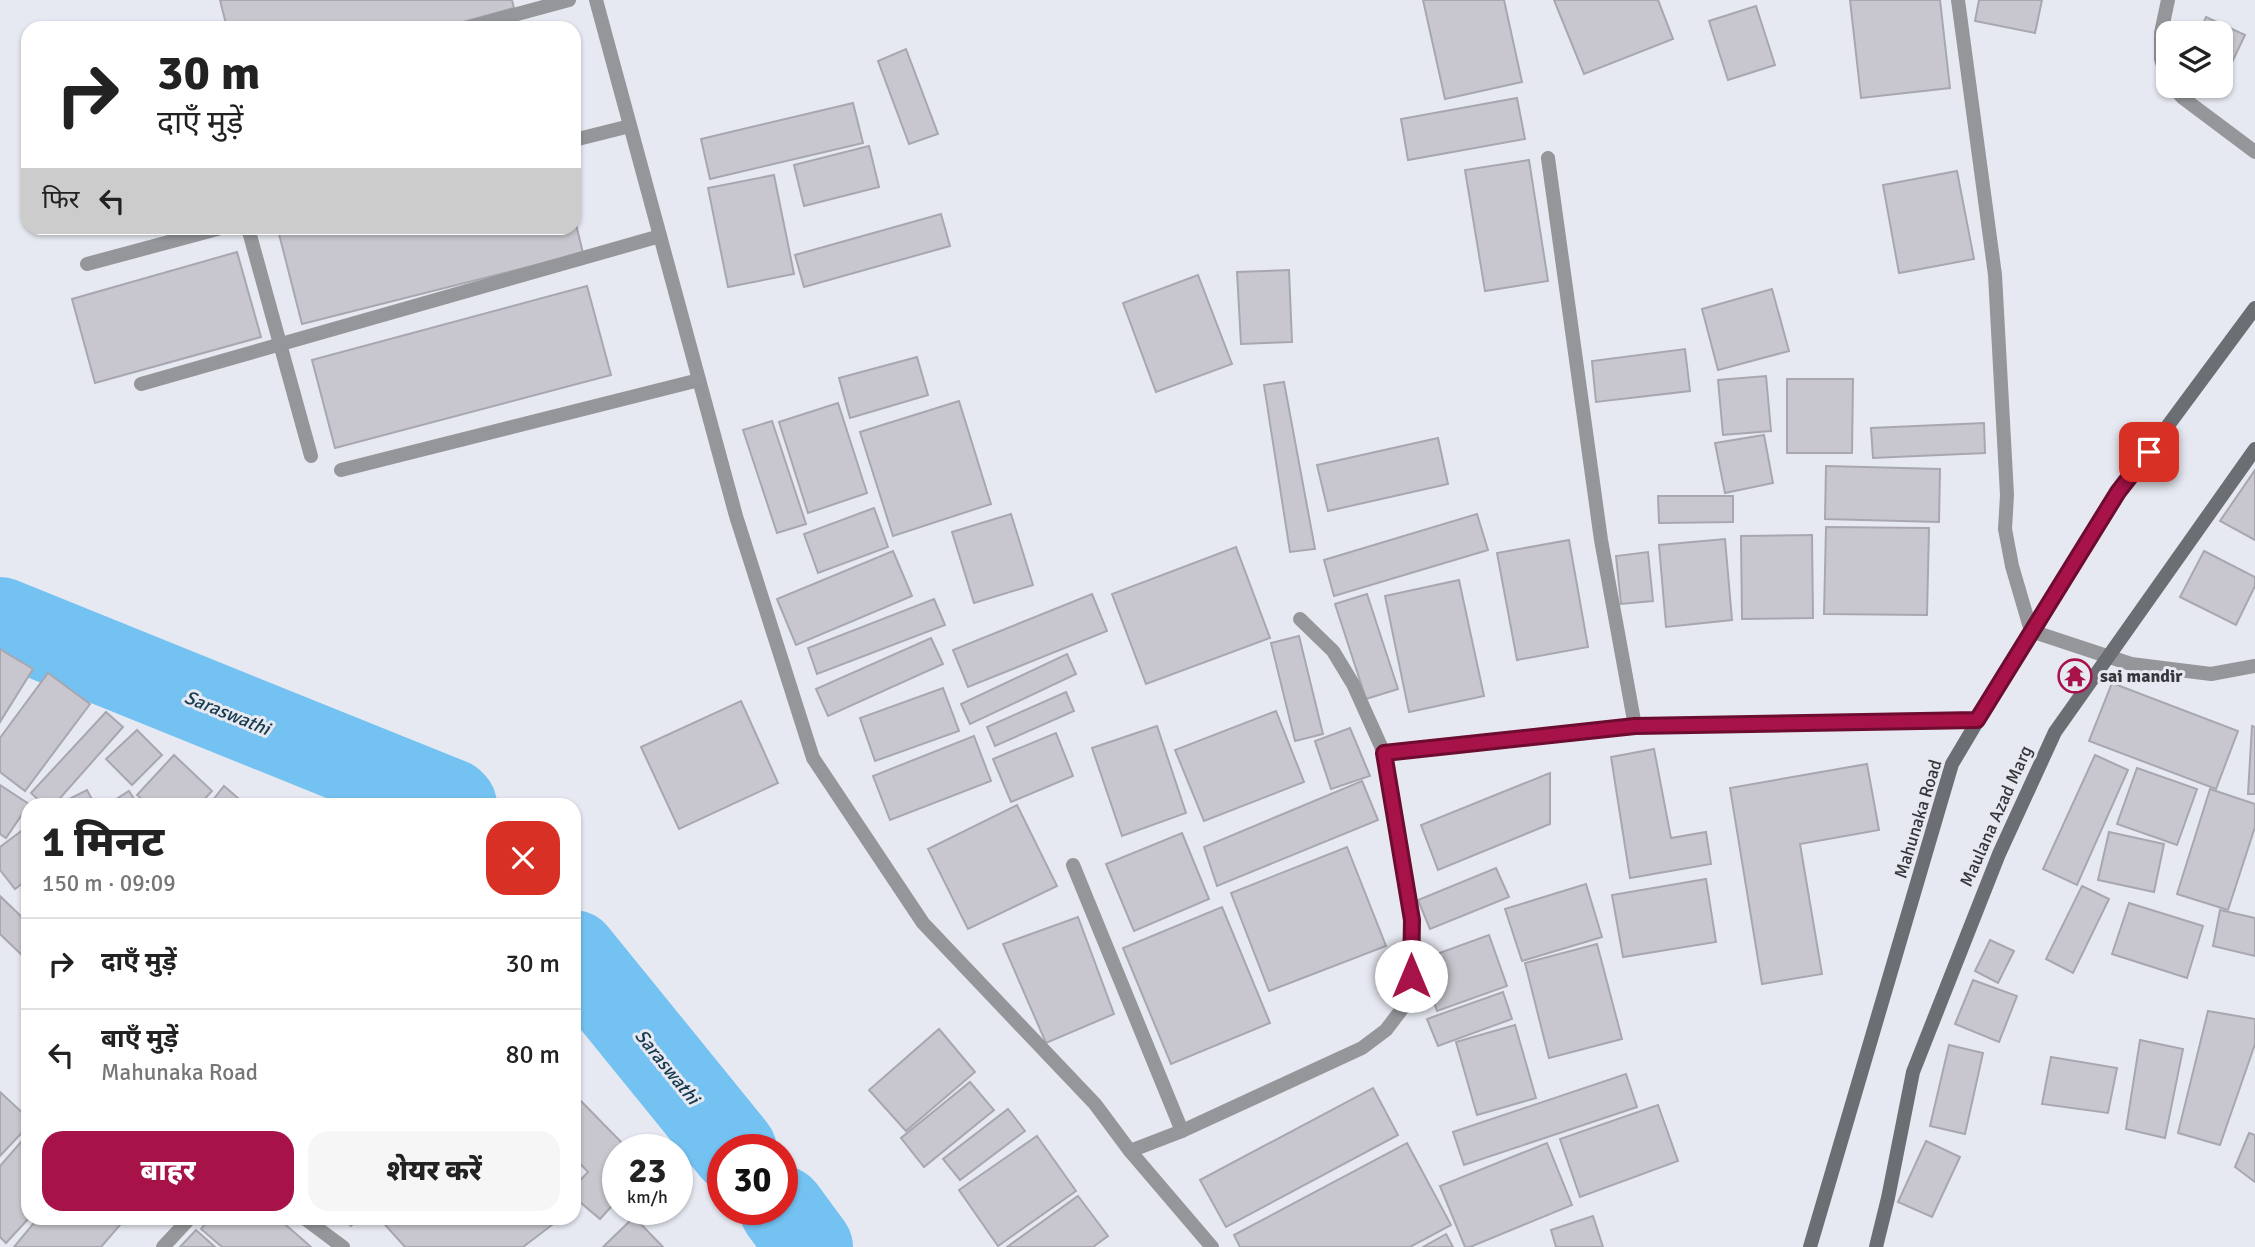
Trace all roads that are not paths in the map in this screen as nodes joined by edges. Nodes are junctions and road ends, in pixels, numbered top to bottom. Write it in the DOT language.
graph roads {
  1 [pos="569,0"];
  2 [pos="596,0"];
  3 [pos="1958,0"];
  4 [pos="2168,0"];
  5 [pos="492,21"];
  6 [pos="2164,21"];
  7 [pos="2183,98"];
  8 [pos="629,126"];
  9 [pos="581,138"];
  10 [pos="2255,152"];
  11 [pos="1548,158"];
  12 [pos="195,235"];
  13 [pos="250,235"];
  14 [pos="660,236"];
  15 [pos="87,264"];
  16 [pos="2255,308"];
  17 [pos="281,344"];
  18 [pos="699,380"];
  19 [pos="141,384"];
  20 [pos="2255,449"];
  21 [pos="312,456"];
  22 [pos="341,470"];
  23 [pos="1300,619"];
  24 [pos="2031,631"];
  25 [pos="2108,657"];
  26 [pos="2255,666"];
  27 [pos="1977,720"];
  28 [pos="1635,726"];
  29 [pos="1384,753"];
  30 [pos="1073,865"];
  31 [pos="1182,1131"];
  32 [pos="1130,1151"];
  33 [pos="183,1225"];
  34 [pos="313,1225"];
  35 [pos="163,1247"];
  36 [pos="343,1247"];
  37 [pos="1212,1247"];
  38 [pos="1810,1247"];
  39 [pos="1876,1247"];
  1 -- 5 [label="street"];
  2 -- 8 [label="street"];
  3 -- 24 [label="street"];
  4 -- 6 [label="street"];
  7 -- 10 [label="street"];
  8 -- 9 [label="street"];
  8 -- 14 [label="street"];
  11 -- 28 [label="street"];
  12 -- 15 [label="street"];
  13 -- 17 [label="street"];
  14 -- 17 [label="street"];
  14 -- 18 [label="street"];
  16 -- 24 [label="main road, Mahunaka Road"];
  17 -- 19 [label="street"];
  17 -- 21 [label="street"];
  18 -- 22 [label="street"];
  18 -- 32 [label="street"];
  20 -- 25 [label="main road, Maulana Azad Marg"];
  23 -- 29 [label="street"];
  24 -- 25 [label="street"];
  24 -- 27 [label="main road, Mahunaka Road"];
  25 -- 26 [label="street"];
  25 -- 39 [label="main road, Maulana Azad Marg"];
  27 -- 28 [label="street"];
  27 -- 38 [label="main road, Mahunaka Road"];
  28 -- 29 [label="street"];
  29 -- 31 [label="street"];
  30 -- 31 [label="street"];
  31 -- 32 [label="street"];
  32 -- 37 [label="street"];
  33 -- 35 [label="street"];
  34 -- 36 [label="street"];
}
